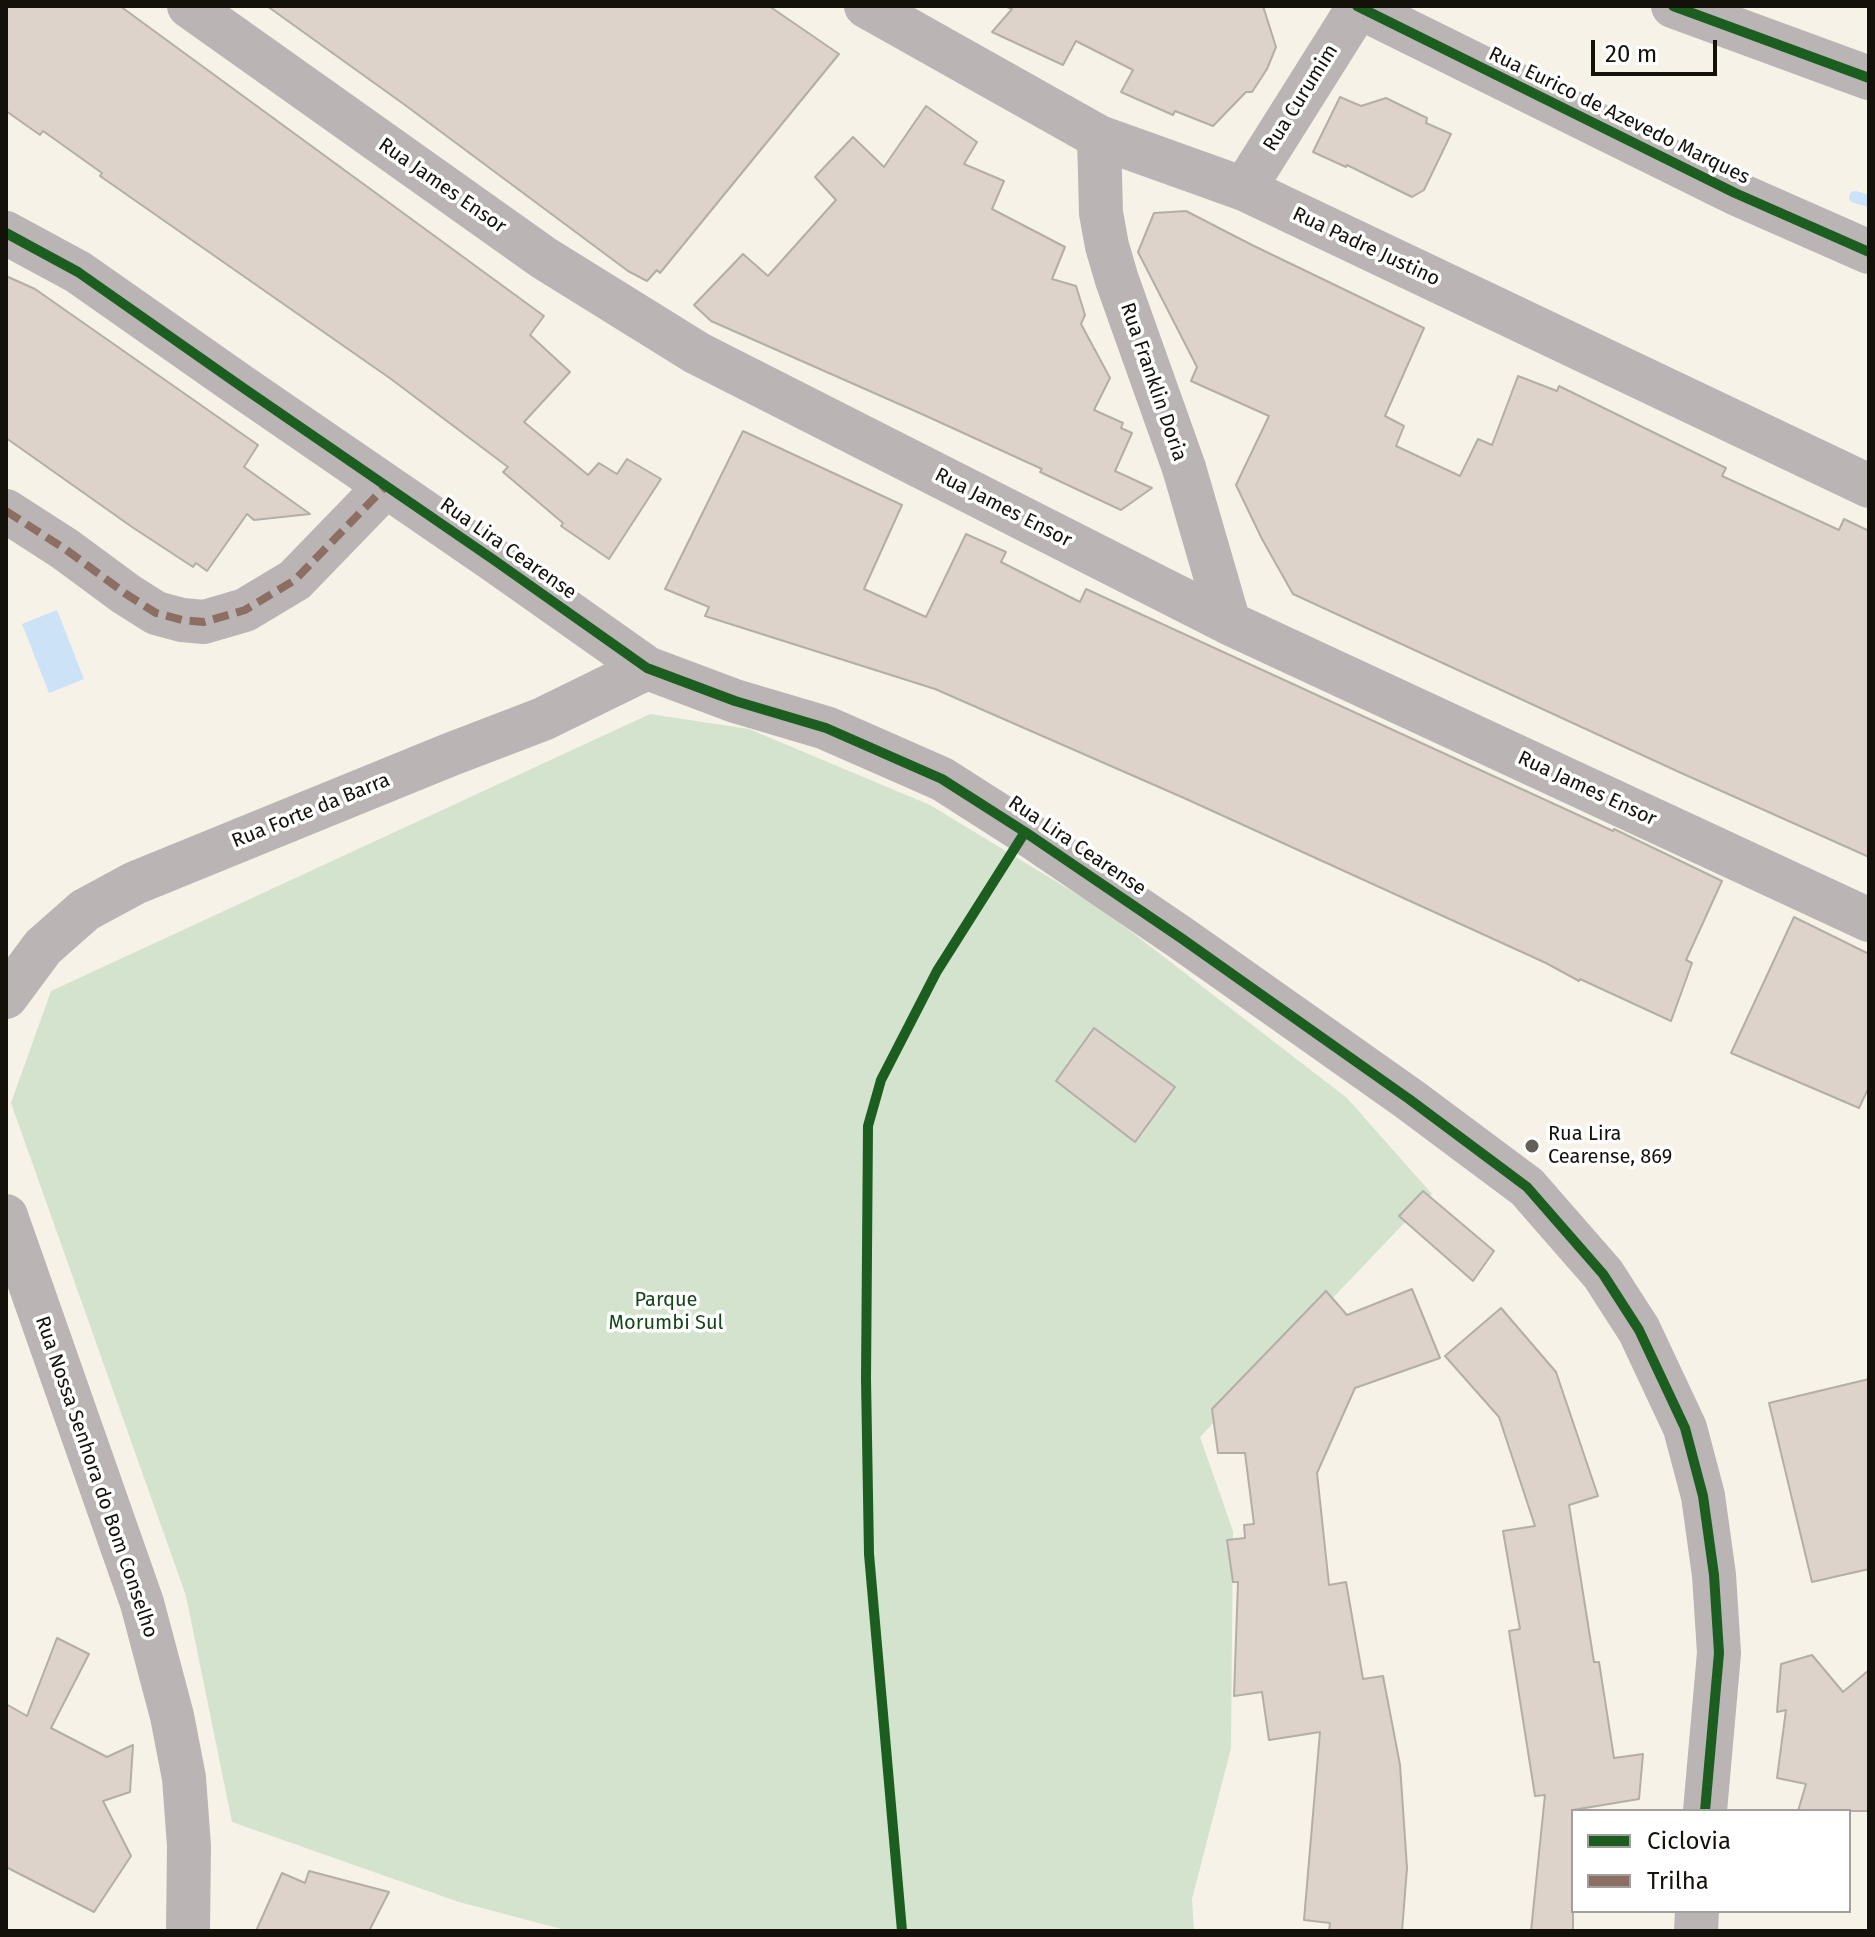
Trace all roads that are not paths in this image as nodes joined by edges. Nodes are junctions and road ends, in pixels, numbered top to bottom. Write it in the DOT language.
graph roads {
  1 [pos="189,6"];
  2 [pos="866,6"];
  3 [pos="1358,6"];
  4 [pos="1673,6"];
  5 [pos="1869,78"];
  6 [pos="1099,137"];
  7 [pos="1244,189"];
  8 [pos="6,233"];
  9 [pos="1869,252"];
  10 [pos="386,486"];
  11 [pos="1869,486"];
  12 [pos="6,511"];
  13 [pos="1229,623"];
  14 [pos="647,668"];
  15 [pos="1869,920"];
  16 [pos="6,997"];
  17 [pos="6,1216"];
  18 [pos="1705,1809"];
  19 [pos="188,1931"];
  1 -- 13 [label="street, Rua James Ensor"];
  2 -- 6 [label="street, Rua Padre Justino"];
  3 -- 7 [label="street, Rua Curumim"];
  3 -- 9 [label="street, Rua Eurico de Azevedo Marques"];
  4 -- 5 [label="street"];
  6 -- 7 [label="street, Rua Padre Justino"];
  6 -- 13 [label="street, Rua Franklin Doria"];
  7 -- 11 [label="street, Rua Padre Justino"];
  8 -- 10 [label="street, Rua Lira Cearense"];
  10 -- 12 [label="street"];
  10 -- 14 [label="street, Rua Lira Cearense"];
  13 -- 15 [label="street, Rua James Ensor"];
  14 -- 16 [label="street, Rua Forte da Barra"];
  14 -- 18 [label="street, Rua Lira Cearense"];
  17 -- 19 [label="street, Rua Nossa Senhora do Bom Conselho"];
}
